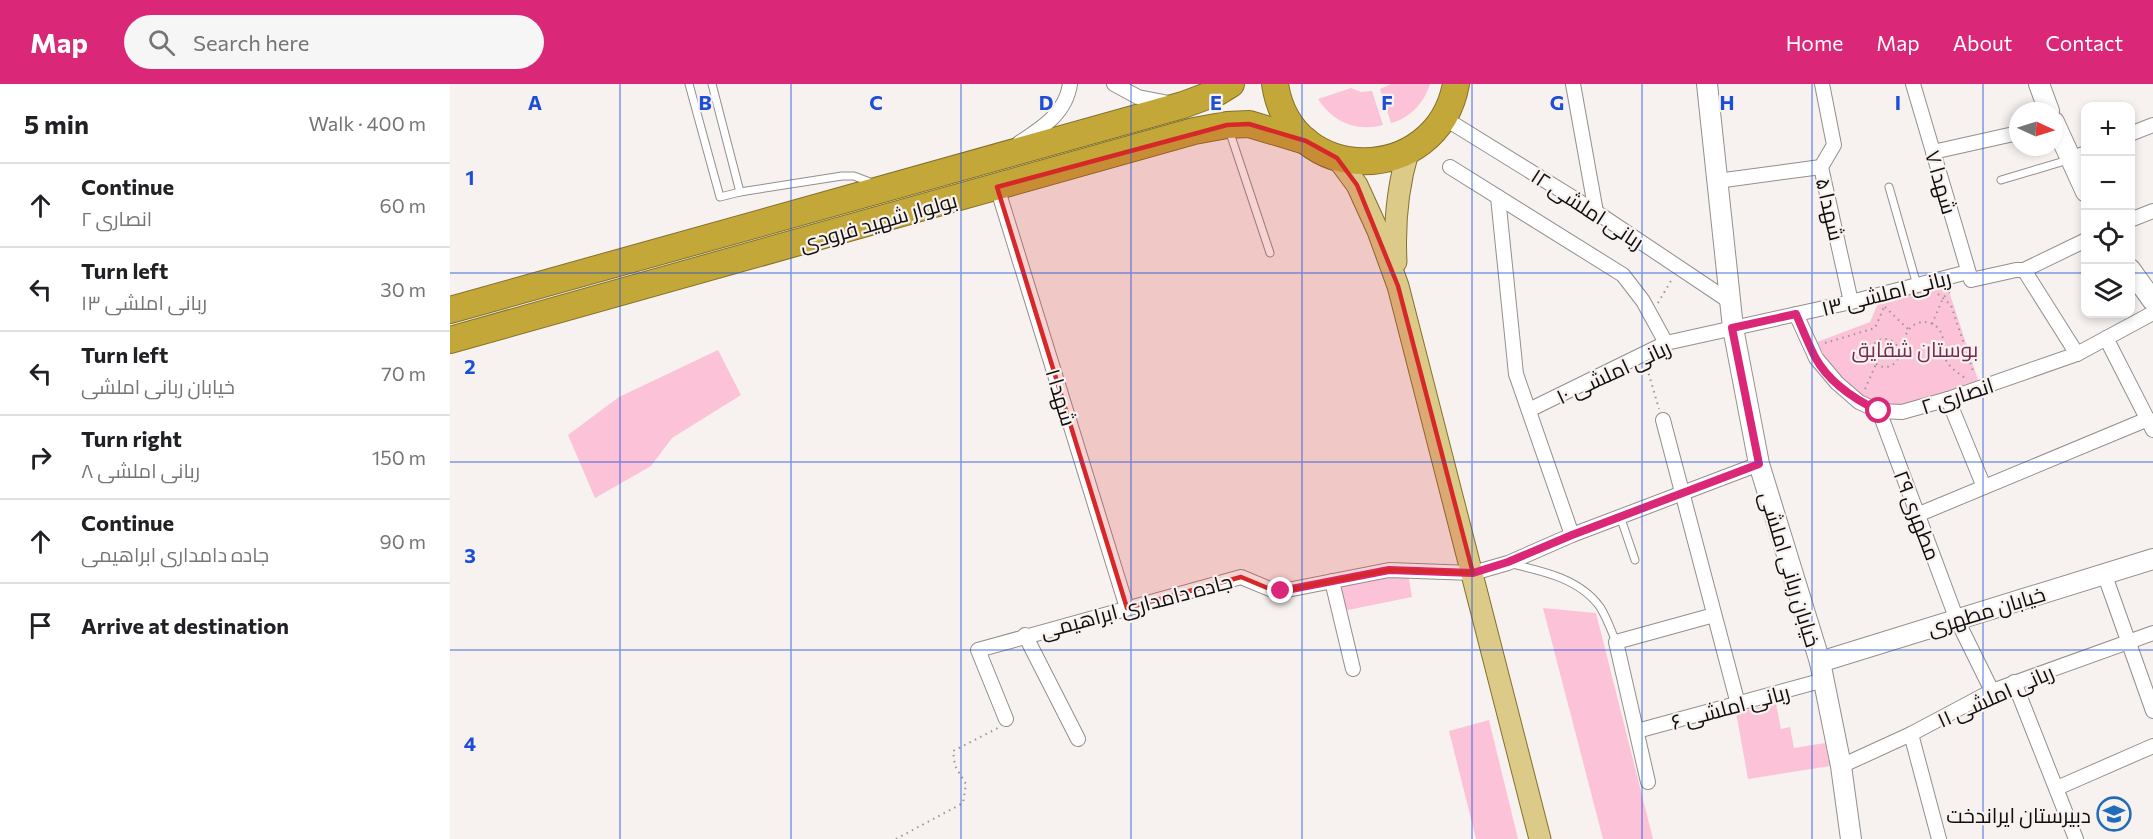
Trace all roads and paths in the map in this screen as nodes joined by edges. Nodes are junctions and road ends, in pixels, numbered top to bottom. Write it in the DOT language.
graph roads {
  1 [pos="689,84"];
  2 [pos="712,84"];
  3 [pos="1070,84"];
  4 [pos="1114,84"];
  5 [pos="1230,84"];
  6 [pos="1275,84"];
  7 [pos="1456,84"];
  8 [pos="1573,84"];
  9 [pos="1707,84"];
  10 [pos="1821,84"];
  11 [pos="1913,84"];
  12 [pos="2039,84"];
  13 [pos="2046,102"];
  14 [pos="1183,105"];
  15 [pos="1444,118"];
  16 [pos="1227,125"];
  17 [pos="2153,125"];
  18 [pos="2135,132"];
  19 [pos="2009,135"];
  20 [pos="2063,135"];
  21 [pos="1306,141"];
  22 [pos="1408,152"];
  23 [pos="1933,152"];
  24 [pos="1002,155"];
  25 [pos="2078,156"];
  26 [pos="1337,158"];
  27 [pos="1450,167"];
  28 [pos="1821,167"];
  29 [pos="2081,171"];
  30 [pos="2001,180"];
  31 [pos="1717,181"];
  32 [pos="997,187"];
  33 [pos="1889,187"];
  34 [pos="883,188"];
  35 [pos="741,192"];
  36 [pos="1498,197"];
  37 [pos="1596,212"];
  38 [pos="2153,212"];
  39 [pos="2135,218"];
  40 [pos="2081,242"];
  41 [pos="1270,253"];
  42 [pos="1678,267"];
  43 [pos="2024,270"];
  44 [pos="1970,275"];
  45 [pos="2135,276"];
  46 [pos="1917,285"];
  47 [pos="1398,286"];
  48 [pos="1937,293"];
  49 [pos="1943,298"];
  50 [pos="1729,301"];
  51 [pos="2153,301"];
  52 [pos="1851,302"];
  53 [pos="1895,303"];
  54 [pos="1884,306"];
  55 [pos="450,310"];
  56 [pos="1796,314"];
  57 [pos="2153,314"];
  58 [pos="1651,315"];
  59 [pos="1932,324"];
  60 [pos="1732,328"];
  61 [pos="1909,330"];
  62 [pos="2106,338"];
  63 [pos="450,340"];
  64 [pos="1666,343"];
  65 [pos="1811,347"];
  66 [pos="1906,347"];
  67 [pos="1941,349"];
  68 [pos="1899,351"];
  69 [pos="1643,354"];
  70 [pos="2077,354"];
  71 [pos="1876,364"];
  72 [pos="1957,384"];
  73 [pos="1979,388"];
  74 [pos="1865,395"];
  75 [pos="1948,399"];
  76 [pos="1529,410"];
  77 [pos="1879,411"];
  78 [pos="1663,420"];
  79 [pos="2150,424"];
  80 [pos="1759,464"];
  81 [pos="1983,487"];
  82 [pos="1682,492"];
  83 [pos="1917,515"];
  84 [pos="1620,516"];
  85 [pos="1572,535"];
  86 [pos="2153,559"];
  87 [pos="1635,560"];
  88 [pos="1508,562"];
  89 [pos="1473,573"];
  90 [pos="2104,573"];
  91 [pos="1332,581"];
  92 [pos="1127,608"];
  93 [pos="1714,615"];
  94 [pos="1957,620"];
  95 [pos="2153,633"];
  96 [pos="1026,635"];
  97 [pos="2128,641"];
  98 [pos="1616,642"];
  99 [pos="1353,669"];
  100 [pos="1822,671"];
  101 [pos="2014,682"];
  102 [pos="1992,691"];
  103 [pos="1738,704"];
  104 [pos="2153,711"];
  105 [pos="1006,719"];
  106 [pos="1636,731"];
  107 [pos="1911,734"];
  108 [pos="1078,739"];
  109 [pos="2153,746"];
  110 [pos="1841,766"];
  111 [pos="1648,782"];
  112 [pos="2057,788"];
  113 [pos="896,839"];
  114 [pos="1540,839"];
  115 [pos="1851,839"];
  116 [pos="1939,839"];
  117 [pos="2076,839"];
  1 -- 35 [label="lane"];
  2 -- 35 [label="lane"];
  3 -- 24 [label="street"];
  4 -- 14 [label="street"];
  5 -- 14 [label="highway, بولوار شهید فرودی"];
  6 -- 21 [label="highway"];
  7 -- 15 [label="highway"];
  8 -- 37 [label="street"];
  9 -- 31 [label="street, خیابان ربانی املشی"];
  10 -- 28 [label="street, شهدا ۵"];
  11 -- 23 [label="street, شهدا ۷"];
  12 -- 13 [label="street"];
  14 -- 24 [label="highway, بولوار شهید فرودی"];
  15 -- 22 [label="highway"];
  15 -- 37 [label="street, ربانی املشی ۱۲"];
  16 -- 21 [label="highway, بولوار شهید فرودی"];
  16 -- 32 [label="highway, بولوار شهید فرودی"];
  16 -- 41 [label="lane"];
  17 -- 18 [label="street"];
  19 -- 23 [label="street"];
  20 -- 25 [label="street"];
  21 -- 26 [label="highway"];
  22 -- 26 [label="highway"];
  22 -- 47 [label="main road"];
  23 -- 44 [label="street, شهدا ۷"];
  24 -- 34 [label="highway, بولوار شهید فرودی"];
  25 -- 29 [label="street"];
  25 -- 30 [label="lane"];
  26 -- 47 [label="main road"];
  27 -- 36 [label="street"];
  28 -- 31 [label="street"];
  28 -- 52 [label="street, شهدا ۵"];
  31 -- 50 [label="street, خیابان ربانی املشی"];
  32 -- 63 [label="highway, بولوار شهید فرودی"];
  32 -- 92 [label="street, شهدا ۱"];
  33 -- 46 [label="lane"];
  34 -- 35 [label="lane"];
  34 -- 55 [label="highway, بولوار شهید فرودی"];
  36 -- 58 [label="street"];
  36 -- 76 [label="street"];
  37 -- 42 [label="street, ربانی املشی ۱۲"];
  38 -- 39 [label="street"];
  40 -- 43 [label="street, ربانی املشی ۱۳"];
  42 -- 50 [label="street, ربانی املشی ۱۲"];
  42 -- 58 [label="path"];
  43 -- 44 [label="street, ربانی املشی ۱۳"];
  43 -- 70 [label="street"];
  44 -- 46 [label="street, ربانی املشی ۱۳"];
  44 -- 49 [label="path"];
  45 -- 51 [label="street"];
  46 -- 52 [label="street, ربانی املشی ۱۳"];
  47 -- 89 [label="main road"];
  48 -- 49 [label="path"];
  49 -- 59 [label="path"];
  49 -- 73 [label="path"];
  50 -- 60 [label="street, خیابان ربانی املشی"];
  52 -- 56 [label="street, ربانی املشی ۱۳"];
  53 -- 54 [label="path"];
  54 -- 61 [label="path"];
  54 -- 65 [label="path"];
  56 -- 60 [label="street, ربانی املشی ۱۳"];
  56 -- 65 [label="street, انصاری ۲"];
  57 -- 62 [label="street, انصاری ۲"];
  58 -- 64 [label="street"];
  59 -- 61 [label="path"];
  59 -- 67 [label="path"];
  60 -- 64 [label="street, ربانی املشی ۱۰"];
  60 -- 80 [label="street, خیابان ربانی املشی"];
  61 -- 66 [label="path"];
  62 -- 70 [label="street, انصاری ۲"];
  62 -- 79 [label="street"];
  64 -- 69 [label="street, ربانی املشی ۱۰"];
  65 -- 74 [label="street, انصاری ۲"];
  66 -- 67 [label="path"];
  66 -- 68 [label="path"];
  67 -- 72 [label="path"];
  68 -- 71 [label="path"];
  68 -- 71 [label="path"];
  69 -- 76 [label="street, ربانی املشی ۱۰"];
  69 -- 78 [label="path"];
  70 -- 73 [label="street, انصاری ۲"];
  71 -- 74 [label="path"];
  73 -- 75 [label="street, انصاری ۲"];
  74 -- 77 [label="street, انصاری ۲"];
  75 -- 77 [label="street, انصاری ۲"];
  75 -- 81 [label="street"];
  76 -- 85 [label="street"];
  77 -- 83 [label="street, مطهری ۲۹"];
  78 -- 82 [label="street"];
  79 -- 81 [label="street"];
  80 -- 82 [label="street, جاده دامداری ابراهیمی"];
  80 -- 100 [label="street, خیابان ربانی املشی"];
  81 -- 83 [label="street"];
  82 -- 84 [label="street, جاده دامداری ابراهیمی"];
  82 -- 93 [label="street"];
  83 -- 94 [label="street, مطهری ۲۹"];
  84 -- 85 [label="street, جاده دامداری ابراهیمی"];
  84 -- 87 [label="lane"];
  85 -- 88 [label="street, جاده دامداری ابراهیمی"];
  86 -- 90 [label="street, خیابان مطهری"];
  88 -- 89 [label="street, جاده دامداری ابراهیمی"];
  88 -- 98 [label="lane"];
  89 -- 91 [label="street, جاده دامداری ابراهیمی"];
  89 -- 114 [label="main road"];
  90 -- 94 [label="street, خیابان مطهری"];
  90 -- 97 [label="street"];
  91 -- 92 [label="street, جاده دامداری ابراهیمی"];
  91 -- 99 [label="street"];
  92 -- 96 [label="street, جاده دامداری ابراهیمی"];
  93 -- 98 [label="street"];
  93 -- 103 [label="street"];
  94 -- 100 [label="street, خیابان مطهری"];
  94 -- 102 [label="street, مطهری ۲۹"];
  95 -- 97 [label="street, ربانی املشی ۱۱"];
  96 -- 105 [label="street, جاده دامداری ابراهیمی"];
  96 -- 108 [label="street"];
  97 -- 101 [label="street, ربانی املشی ۱۱"];
  97 -- 104 [label="street"];
  98 -- 106 [label="street"];
  100 -- 103 [label="street, ربانی املشی ۶"];
  100 -- 110 [label="street, خیابان ربانی املشی"];
  101 -- 102 [label="street, ربانی املشی ۱۱"];
  101 -- 112 [label="street"];
  102 -- 107 [label="street, ربانی املشی ۱۱"];
  103 -- 106 [label="street, ربانی املشی ۶"];
  105 -- 113 [label="path"];
  106 -- 111 [label="street"];
  107 -- 110 [label="street, ربانی املشی ۱۱"];
  107 -- 116 [label="street"];
  109 -- 112 [label="street"];
  110 -- 115 [label="street, خیابان ربانی املشی"];
  112 -- 117 [label="street"];
}
